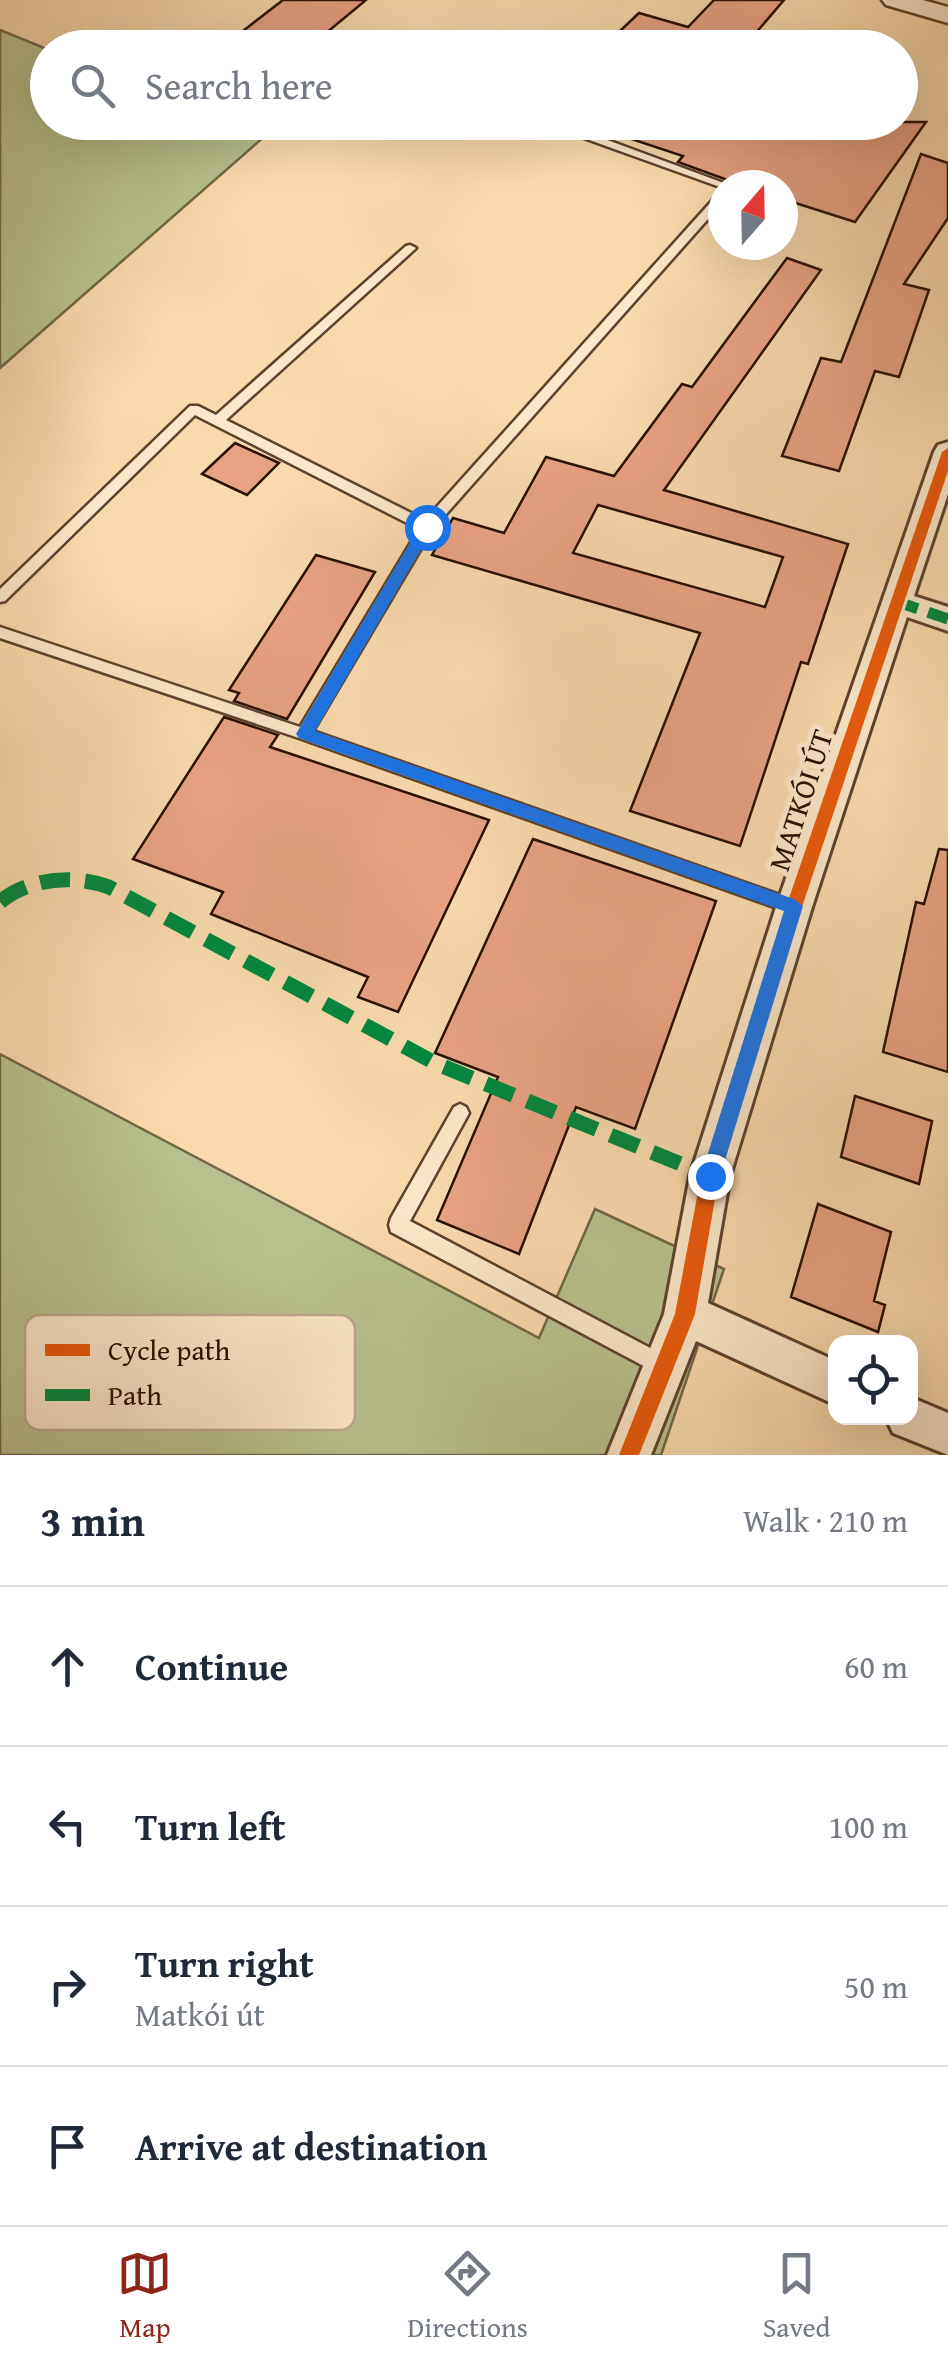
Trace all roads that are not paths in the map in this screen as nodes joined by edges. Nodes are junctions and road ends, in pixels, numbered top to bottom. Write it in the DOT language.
graph roads {
  1 [pos="896,0"];
  2 [pos="948,15"];
  3 [pos="600,140"];
  4 [pos="708,179"];
  5 [pos="708,213"];
  6 [pos="410,248"];
  7 [pos="217,421"];
  8 [pos="948,452"];
  9 [pos="427,527"];
  10 [pos="0,597"];
  11 [pos="895,601"];
  12 [pos="948,619"];
  13 [pos="0,632"];
  14 [pos="304,734"];
  15 [pos="794,906"];
  16 [pos="460,1113"];
  17 [pos="685,1314"];
  18 [pos="665,1366"];
  19 [pos="828,1380"];
  20 [pos="918,1422"];
  21 [pos="948,1436"];
  22 [pos="629,1455"];
  1 -- 2 [label="street"];
  3 -- 4 [label="lane"];
  5 -- 9 [label="lane"];
  6 -- 7 [label="lane"];
  7 -- 9 [label="lane"];
  7 -- 10 [label="lane"];
  8 -- 11 [label="street, MATKÓI ÚT"];
  9 -- 14 [label="lane"];
  11 -- 12 [label="street"];
  11 -- 15 [label="street, MATKÓI ÚT"];
  13 -- 14 [label="lane"];
  14 -- 15 [label="lane"];
  15 -- 17 [label="street, MATKÓI ÚT"];
  16 -- 18 [label="lane"];
  17 -- 18 [label="street, MATKÓI ÚT"];
  17 -- 19 [label="street"];
  18 -- 22 [label="street, MATKÓI ÚT"];
  20 -- 21 [label="street"];
}
